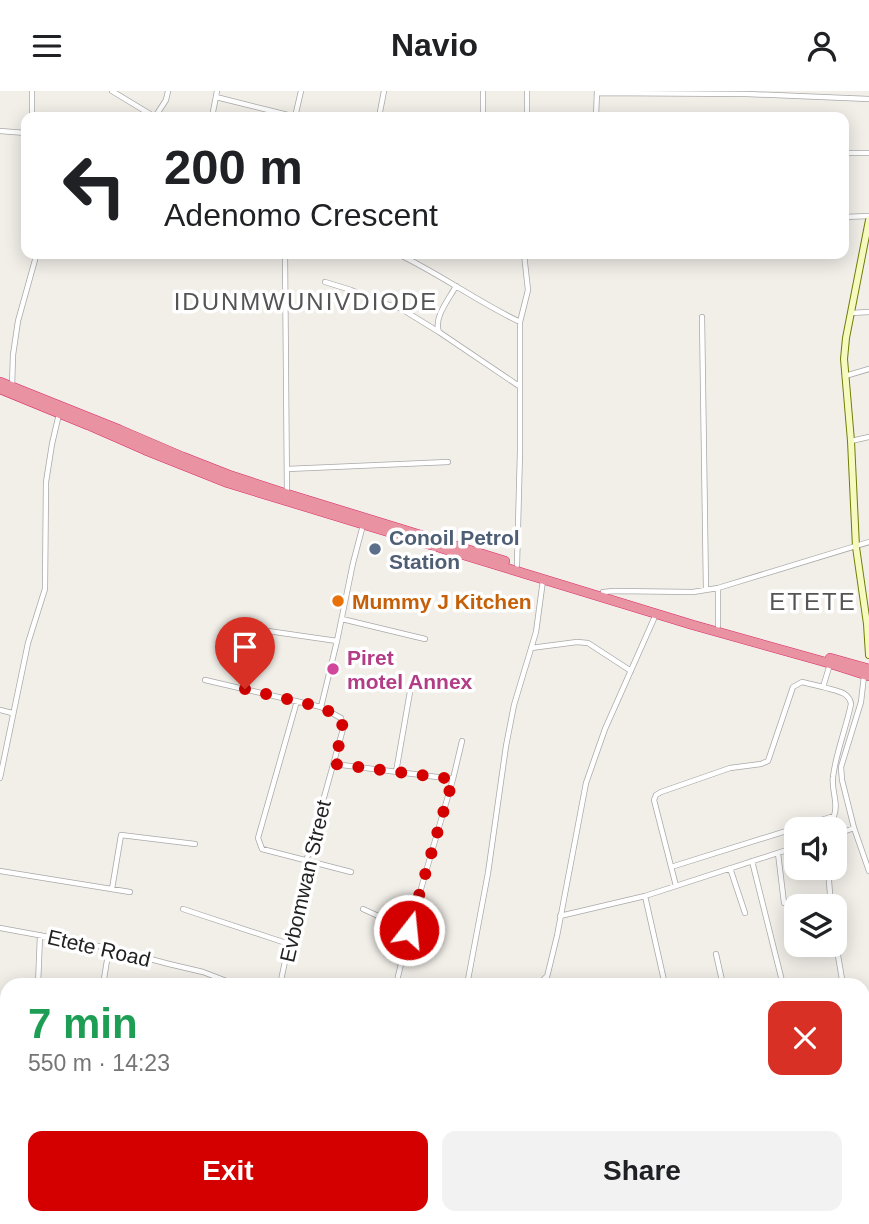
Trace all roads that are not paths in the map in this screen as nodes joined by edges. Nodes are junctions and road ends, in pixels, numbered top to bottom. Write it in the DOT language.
graph roads {
  1 [pos="32,91"];
  2 [pos="112,91"];
  3 [pos="168,91"];
  4 [pos="302,91"];
  5 [pos="384,91"];
  6 [pos="484,91"];
  7 [pos="527,91"];
  8 [pos="597,92"];
  9 [pos="217,94"];
  10 [pos="869,99"];
  11 [pos="32,112"];
  12 [pos="147,112"];
  13 [pos="158,112"];
  14 [pos="213,112"];
  15 [pos="278,112"];
  16 [pos="296,112"];
  17 [pos="380,112"];
  18 [pos="483,112"];
  19 [pos="527,112"];
  20 [pos="596,112"];
  21 [pos="0,131"];
  22 [pos="21,133"];
  23 [pos="849,153"];
  24 [pos="869,153"];
  25 [pos="849,216"];
  26 [pos="869,218"];
  27 [pos="867,246"];
  28 [pos="35,259"];
  29 [pos="285,259"];
  30 [pos="407,259"];
  31 [pos="525,259"];
  32 [pos="326,282"];
  33 [pos="456,286"];
  34 [pos="869,312"];
  35 [pos="851,313"];
  36 [pos="702,317"];
  37 [pos="520,322"];
  38 [pos="439,332"];
  39 [pos="869,369"];
  40 [pos="845,376"];
  41 [pos="0,382"];
  42 [pos="12,387"];
  43 [pos="519,387"];
  44 [pos="0,389"];
  45 [pos="59,413"];
  46 [pos="869,436"];
  47 [pos="851,441"];
  48 [pos="146,446"];
  49 [pos="448,462"];
  50 [pos="287,469"];
  51 [pos="287,494"];
  52 [pos="364,525"];
  53 [pos="869,542"];
  54 [pos="856,547"];
  55 [pos="517,565"];
  56 [pos="543,579"];
  57 [pos="718,588"];
  58 [pos="706,590"];
  59 [pos="603,592"];
  60 [pos="656,613"];
  61 [pos="342,619"];
  62 [pos="718,626"];
  63 [pos="254,629"];
  64 [pos="425,639"];
  65 [pos="337,642"];
  66 [pos="531,648"];
  67 [pos="869,655"];
  68 [pos="830,664"];
  69 [pos="631,671"];
  70 [pos="868,673"];
  71 [pos="205,680"];
  72 [pos="432,683"];
  73 [pos="823,687"];
  74 [pos="297,701"];
  75 [pos="321,707"];
  76 [pos="0,710"];
  77 [pos="12,713"];
  78 [pos="462,741"];
  79 [pos="334,764"];
  80 [pos="396,772"];
  81 [pos="0,778"];
  82 [pos="453,779"];
  83 [pos="854,828"];
  84 [pos="847,831"];
  85 [pos="195,843"];
  86 [pos="784,851"];
  87 [pos="778,853"];
  88 [pos="752,861"];
  89 [pos="867,861"];
  90 [pos="306,862"];
  91 [pos="671,867"];
  92 [pos="730,868"];
  93 [pos="0,871"];
  94 [pos="869,871"];
  95 [pos="351,872"];
  96 [pos="676,886"];
  97 [pos="112,889"];
  98 [pos="130,892"];
  99 [pos="646,896"];
  100 [pos="784,903"];
  101 [pos="183,909"];
  102 [pos="363,909"];
  103 [pos="745,913"];
  104 [pos="560,916"];
  105 [pos="0,928"];
  106 [pos="409,930"];
  107 [pos="40,935"];
  108 [pos="289,944"];
  109 [pos="109,948"];
  110 [pos="716,954"];
  111 [pos="838,957"];
  112 [pos="547,977"];
  113 [pos="38,978"];
  114 [pos="104,978"];
  115 [pos="219,978"];
  116 [pos="282,978"];
  117 [pos="398,978"];
  118 [pos="468,978"];
  119 [pos="664,978"];
  120 [pos="721,978"];
  121 [pos="781,978"];
  122 [pos="842,978"];
  1 -- 11 [label="street"];
  2 -- 12 [label="street"];
  3 -- 13 [label="street"];
  4 -- 16 [label="street"];
  5 -- 17 [label="street"];
  6 -- 18 [label="street"];
  7 -- 19 [label="street"];
  8 -- 10 [label="street"];
  8 -- 20 [label="street"];
  9 -- 14 [label="street"];
  9 -- 15 [label="street"];
  21 -- 22 [label="street"];
  23 -- 24 [label="street"];
  25 -- 26 [label="street"];
  26 -- 27 [label="street"];
  27 -- 35 [label="street"];
  28 -- 42 [label="street"];
  29 -- 50 [label="street"];
  30 -- 33 [label="street"];
  31 -- 37 [label="street"];
  32 -- 38 [label="street"];
  33 -- 37 [label="street"];
  33 -- 38 [label="street"];
  34 -- 35 [label="street"];
  35 -- 40 [label="street"];
  36 -- 58 [label="street"];
  37 -- 43 [label="street"];
  38 -- 43 [label="street"];
  39 -- 40 [label="street"];
  40 -- 47 [label="street"];
  41 -- 42 [label="highway"];
  42 -- 48 [label="highway"];
  43 -- 55 [label="street"];
  44 -- 45 [label="highway"];
  45 -- 48 [label="highway"];
  45 -- 77 [label="street"];
  46 -- 47 [label="street"];
  47 -- 54 [label="street"];
  48 -- 51 [label="highway"];
  48 -- 52 [label="highway"];
  49 -- 50 [label="street"];
  50 -- 51 [label="street"];
  51 -- 55 [label="highway"];
  52 -- 56 [label="highway"];
  52 -- 61 [label="street"];
  53 -- 54 [label="street"];
  54 -- 57 [label="street"];
  54 -- 67 [label="street"];
  55 -- 59 [label="highway"];
  56 -- 60 [label="highway"];
  56 -- 66 [label="street"];
  57 -- 58 [label="street"];
  57 -- 62 [label="street"];
  58 -- 59 [label="street"];
  59 -- 62 [label="highway"];
  60 -- 68 [label="highway"];
  60 -- 69 [label="street"];
  61 -- 64 [label="street"];
  61 -- 65 [label="street"];
  62 -- 70 [label="highway"];
  63 -- 65 [label="street"];
  65 -- 75 [label="street"];
  66 -- 69 [label="street"];
  66 -- 118 [label="street"];
  68 -- 70 [label="highway"];
  68 -- 73 [label="street"];
  69 -- 104 [label="street"];
  70 -- 83 [label="street"];
  71 -- 74 [label="street"];
  72 -- 80 [label="street"];
  73 -- 91 [label="street"];
  73 -- 91 [label="street"];
  74 -- 75 [label="street"];
  74 -- 90 [label="street"];
  75 -- 79 [label="street, Evbomwan Street"];
  76 -- 77 [label="street"];
  77 -- 81 [label="street"];
  78 -- 82 [label="street"];
  79 -- 80 [label="street"];
  79 -- 90 [label="street, Evbomwan Street"];
  80 -- 82 [label="street"];
  82 -- 106 [label="street"];
  83 -- 84 [label="street"];
  83 -- 89 [label="street"];
  85 -- 97 [label="street"];
  86 -- 87 [label="street"];
  87 -- 88 [label="street"];
  87 -- 100 [label="street"];
  88 -- 92 [label="street"];
  88 -- 121 [label="street"];
  89 -- 94 [label="street"];
  90 -- 95 [label="street"];
  90 -- 108 [label="street, Evbomwan Street"];
  91 -- 96 [label="street"];
  92 -- 96 [label="street"];
  92 -- 103 [label="street"];
  93 -- 97 [label="street"];
  96 -- 99 [label="street"];
  97 -- 98 [label="street"];
  99 -- 104 [label="street"];
  99 -- 119 [label="street"];
  101 -- 108 [label="street"];
  102 -- 106 [label="street"];
  104 -- 112 [label="street"];
  105 -- 107 [label="street, Etete Road"];
  106 -- 117 [label="street"];
  107 -- 109 [label="street, Etete Road"];
  107 -- 113 [label="street"];
  108 -- 116 [label="street, Evbomwan Street"];
  109 -- 114 [label="street"];
  109 -- 115 [label="street, Etete Road"];
  110 -- 120 [label="street"];
  111 -- 122 [label="street"];
}
